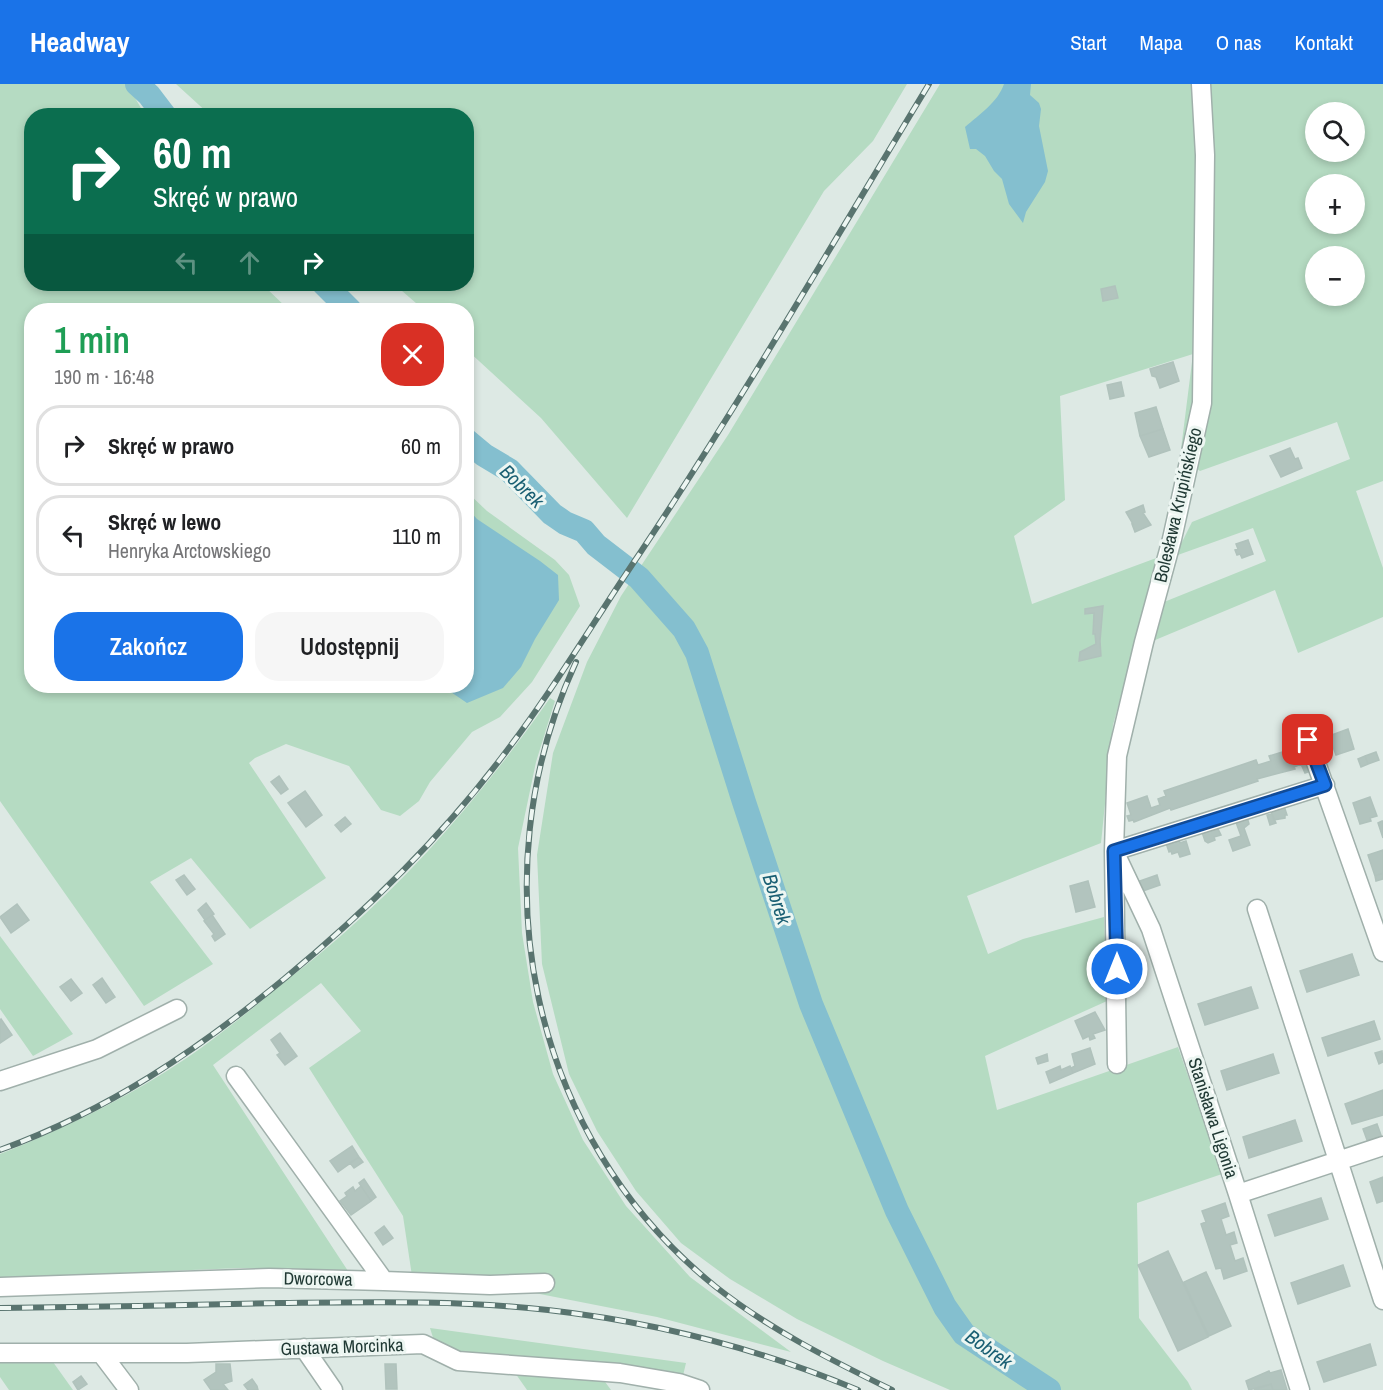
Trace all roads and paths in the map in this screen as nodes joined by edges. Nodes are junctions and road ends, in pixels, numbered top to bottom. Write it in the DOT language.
graph roads {
  1 [pos="1201,84"];
  2 [pos="1308,740"];
  3 [pos="1325,785"];
  4 [pos="1114,851"];
  5 [pos="1257,909"];
  6 [pos="1145,917"];
  7 [pos="1116,922"];
  8 [pos="1380,932"];
  9 [pos="1383,952"];
  10 [pos="177,1009"];
  11 [pos="1117,1064"];
  12 [pos="236,1076"];
  13 [pos="0,1081"];
  14 [pos="1383,1146"];
  15 [pos="1337,1160"];
  16 [pos="1238,1194"];
  17 [pos="384,1281"];
  18 [pos="545,1283"];
  19 [pos="0,1287"];
  20 [pos="1383,1300"];
  21 [pos="304,1348"];
  22 [pos="0,1353"];
  23 [pos="101,1353"];
  24 [pos="129,1390"];
  25 [pos="333,1390"];
  26 [pos="700,1390"];
  27 [pos="1299,1390"];
  1 -- 4 [label="street, Bolesława Krupińskiego"];
  2 -- 3 [label="street"];
  3 -- 4 [label="street"];
  3 -- 8 [label="street"];
  4 -- 6 [label="street, Stanisława Ligonia"];
  4 -- 7 [label="street, Bolesława Krupińskiego"];
  5 -- 15 [label="street"];
  6 -- 7 [label="street"];
  6 -- 16 [label="street, Stanisława Ligonia"];
  7 -- 11 [label="street, Bolesława Krupińskiego"];
  8 -- 9 [label="street"];
  10 -- 13 [label="street"];
  12 -- 17 [label="street, Dworcowa"];
  14 -- 15 [label="street"];
  15 -- 16 [label="street"];
  15 -- 20 [label="street"];
  16 -- 27 [label="street, Stanisława Ligonia"];
  17 -- 18 [label="street"];
  17 -- 19 [label="street, Dworcowa"];
  21 -- 23 [label="street, Gustawa Morcinka"];
  21 -- 25 [label="street"];
  21 -- 26 [label="street, Gustawa Morcinka"];
  22 -- 23 [label="street, Gustawa Morcinka"];
  23 -- 24 [label="street"];
}
